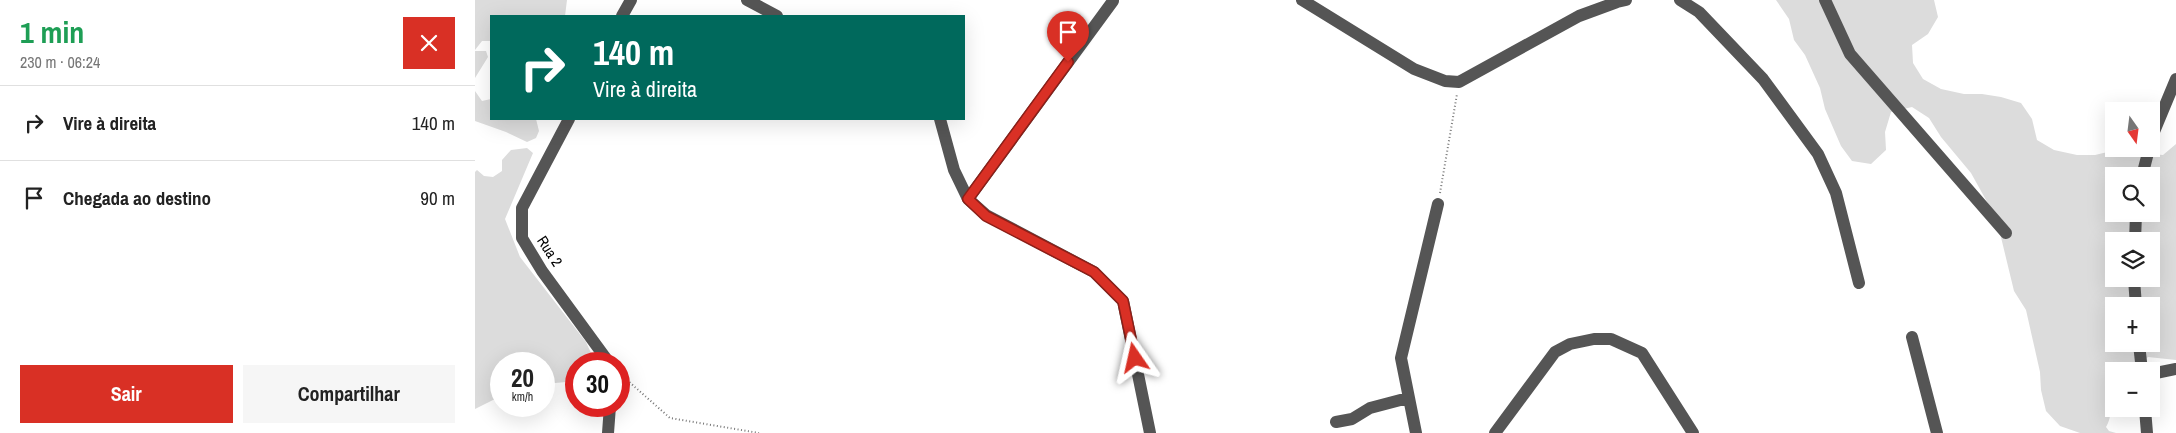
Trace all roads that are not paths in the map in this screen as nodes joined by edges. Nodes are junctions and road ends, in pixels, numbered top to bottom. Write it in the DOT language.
graph roads {
  1 [pos="631,0"];
  2 [pos="747,0"];
  3 [pos="1302,0"];
  4 [pos="1626,0"];
  5 [pos="1680,0"];
  6 [pos="1825,0"];
  7 [pos="1113,1"];
  8 [pos="623,15"];
  9 [pos="775,15"];
  10 [pos="2176,79"];
  11 [pos="2160,117"];
  12 [pos="568,120"];
  13 [pos="940,120"];
  14 [pos="968,199"];
  15 [pos="1438,204"];
  16 [pos="2006,233"];
  17 [pos="1859,283"];
  18 [pos="1912,338"];
  19 [pos="601,352"];
  20 [pos="2176,369"];
  21 [pos="2160,372"];
  22 [pos="1408,398"];
  23 [pos="609,417"];
  24 [pos="2146,417"];
  25 [pos="1336,422"];
  26 [pos="608,433"];
  27 [pos="1150,433"];
  28 [pos="1416,433"];
  29 [pos="1495,433"];
  30 [pos="1693,433"];
  31 [pos="1937,433"];
  32 [pos="2147,433"];
  1 -- 8 [label="street"];
  2 -- 9 [label="street"];
  3 -- 4 [label="street"];
  5 -- 17 [label="street"];
  6 -- 16 [label="street"];
  7 -- 14 [label="street"];
  10 -- 11 [label="street"];
  12 -- 19 [label="street, Rua 2"];
  13 -- 14 [label="street"];
  14 -- 27 [label="street"];
  15 -- 22 [label="street"];
  18 -- 31 [label="street"];
  20 -- 21 [label="street"];
  22 -- 25 [label="street"];
  22 -- 28 [label="street"];
  23 -- 26 [label="street"];
  24 -- 32 [label="street"];
  29 -- 30 [label="street"];
}
